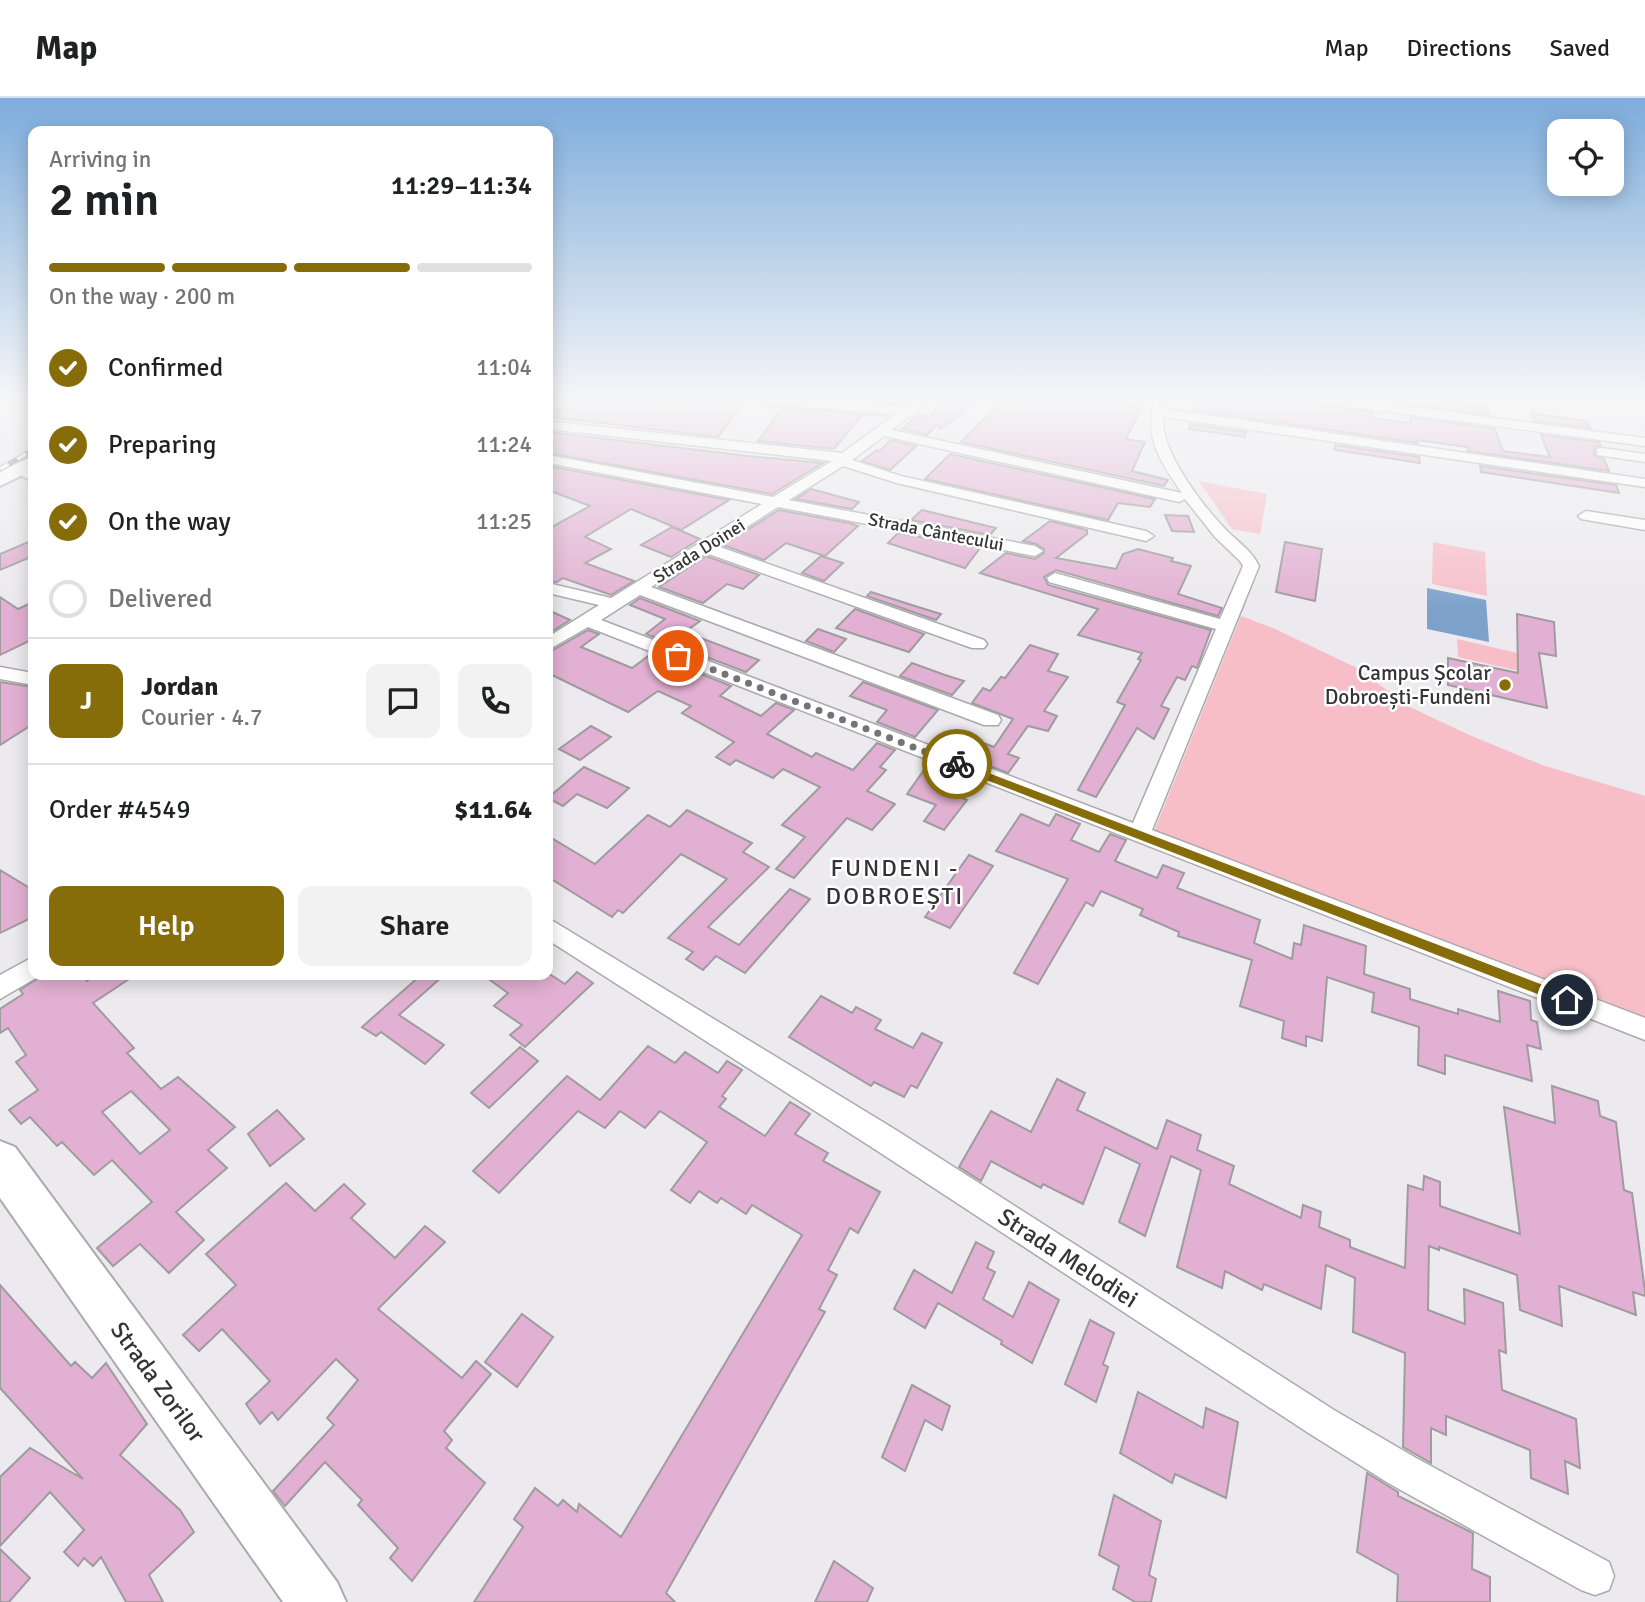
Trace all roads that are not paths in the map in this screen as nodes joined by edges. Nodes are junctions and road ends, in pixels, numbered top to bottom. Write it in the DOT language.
graph roads {
  1 [pos="602,469"];
  2 [pos="827,469"];
  3 [pos="873,469"];
  4 [pos="1053,469"];
  5 [pos="1176,469"];
  6 [pos="1558,469"];
  7 [pos="1645,483"];
  8 [pos="1179,497"];
  9 [pos="776,502"];
  10 [pos="1586,516"];
  11 [pos="1645,525"];
  12 [pos="1146,536"];
  13 [pos="705,547"];
  14 [pos="1035,551"];
  15 [pos="1055,578"];
  16 [pos="553,589"];
  17 [pos="640,589"];
  18 [pos="615,604"];
  19 [pos="588,621"];
  20 [pos="1227,627"];
  21 [pos="553,642"];
  22 [pos="978,644"];
  23 [pos="0,673"];
  24 [pos="28,678"];
  25 [pos="992,720"];
  26 [pos="1139,835"];
  27 [pos="553,931"];
  28 [pos="28,970"];
  29 [pos="0,988"];
  30 [pos="1643,1028"];
  31 [pos="0,1162"];
  32 [pos="1595,1576"];
  33 [pos="317,1602"];
  1 -- 9 [label="street, Strada Cântecului"];
  2 -- 9 [label="street, Strada Doinei"];
  3 -- 12 [label="street"];
  4 -- 8 [label="street"];
  5 -- 20 [label="street"];
  6 -- 7 [label="street"];
  9 -- 13 [label="street, Strada Doinei"];
  9 -- 14 [label="street, Strada Cântecului"];
  10 -- 11 [label="street"];
  13 -- 17 [label="street, Strada Doinei"];
  13 -- 22 [label="street"];
  15 -- 20 [label="street"];
  16 -- 18 [label="street"];
  17 -- 18 [label="street, Strada Doinei"];
  17 -- 25 [label="street"];
  18 -- 19 [label="street, Strada Doinei"];
  19 -- 21 [label="street, Strada Doinei"];
  19 -- 26 [label="street"];
  20 -- 26 [label="street"];
  23 -- 24 [label="street"];
  26 -- 30 [label="street"];
  27 -- 32 [label="street, Strada Melodiei"];
  28 -- 29 [label="street"];
  31 -- 33 [label="street, Strada Zorilor"];
}
